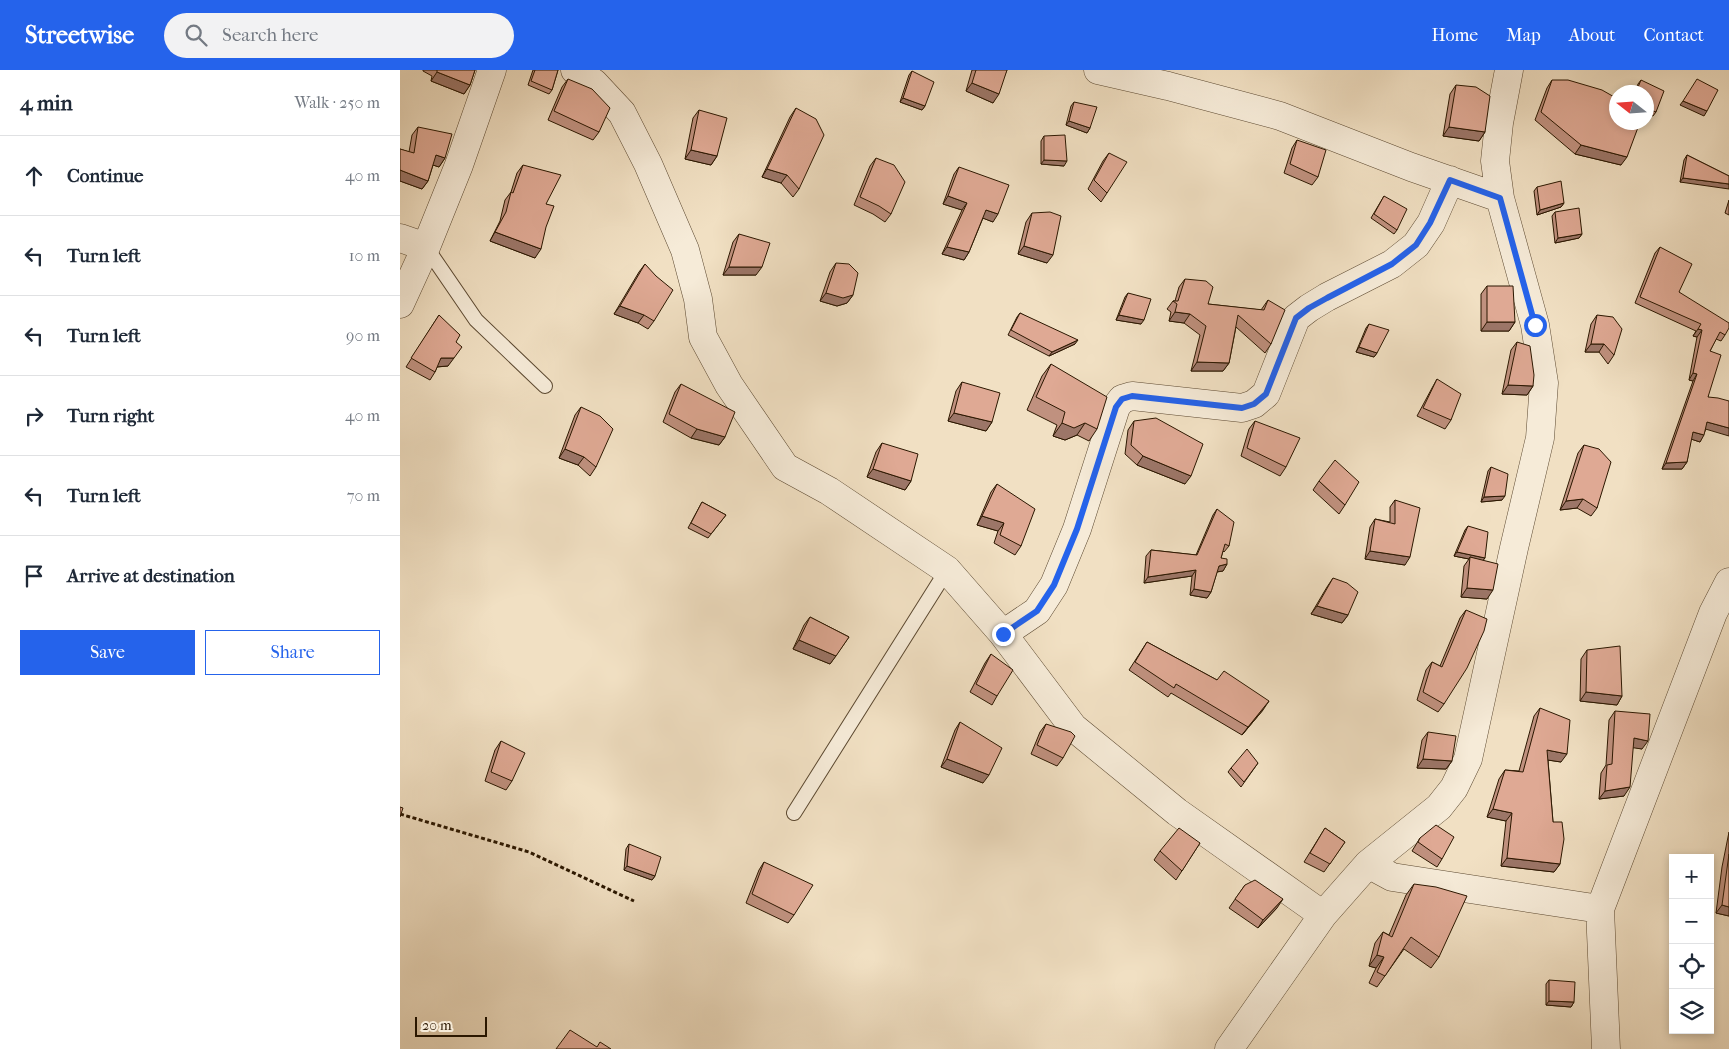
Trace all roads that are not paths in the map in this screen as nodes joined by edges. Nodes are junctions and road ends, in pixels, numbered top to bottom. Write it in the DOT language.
graph roads {
  1 [pos="492,70"];
  2 [pos="575,70"];
  3 [pos="1098,70"];
  4 [pos="1509,70"];
  5 [pos="1450,180"];
  6 [pos="1500,198"];
  7 [pos="400,238"];
  8 [pos="426,248"];
  9 [pos="400,304"];
  10 [pos="545,386"];
  11 [pos="947,570"];
  12 [pos="1729,582"];
  13 [pos="1003,634"];
  14 [pos="794,813"];
  15 [pos="1368,864"];
  16 [pos="1600,909"];
  17 [pos="1323,915"];
  18 [pos="1229,1049"];
  19 [pos="1606,1049"];
  1 -- 8 [label="street"];
  2 -- 11 [label="street"];
  3 -- 5 [label="street"];
  4 -- 6 [label="street"];
  5 -- 6 [label="street"];
  5 -- 13 [label="street"];
  6 -- 15 [label="street"];
  7 -- 8 [label="street"];
  8 -- 9 [label="street"];
  8 -- 10 [label="lane"];
  11 -- 13 [label="street"];
  11 -- 14 [label="lane"];
  12 -- 16 [label="street"];
  13 -- 17 [label="street"];
  15 -- 16 [label="street"];
  15 -- 17 [label="street"];
  16 -- 19 [label="street"];
  17 -- 18 [label="street"];
}
